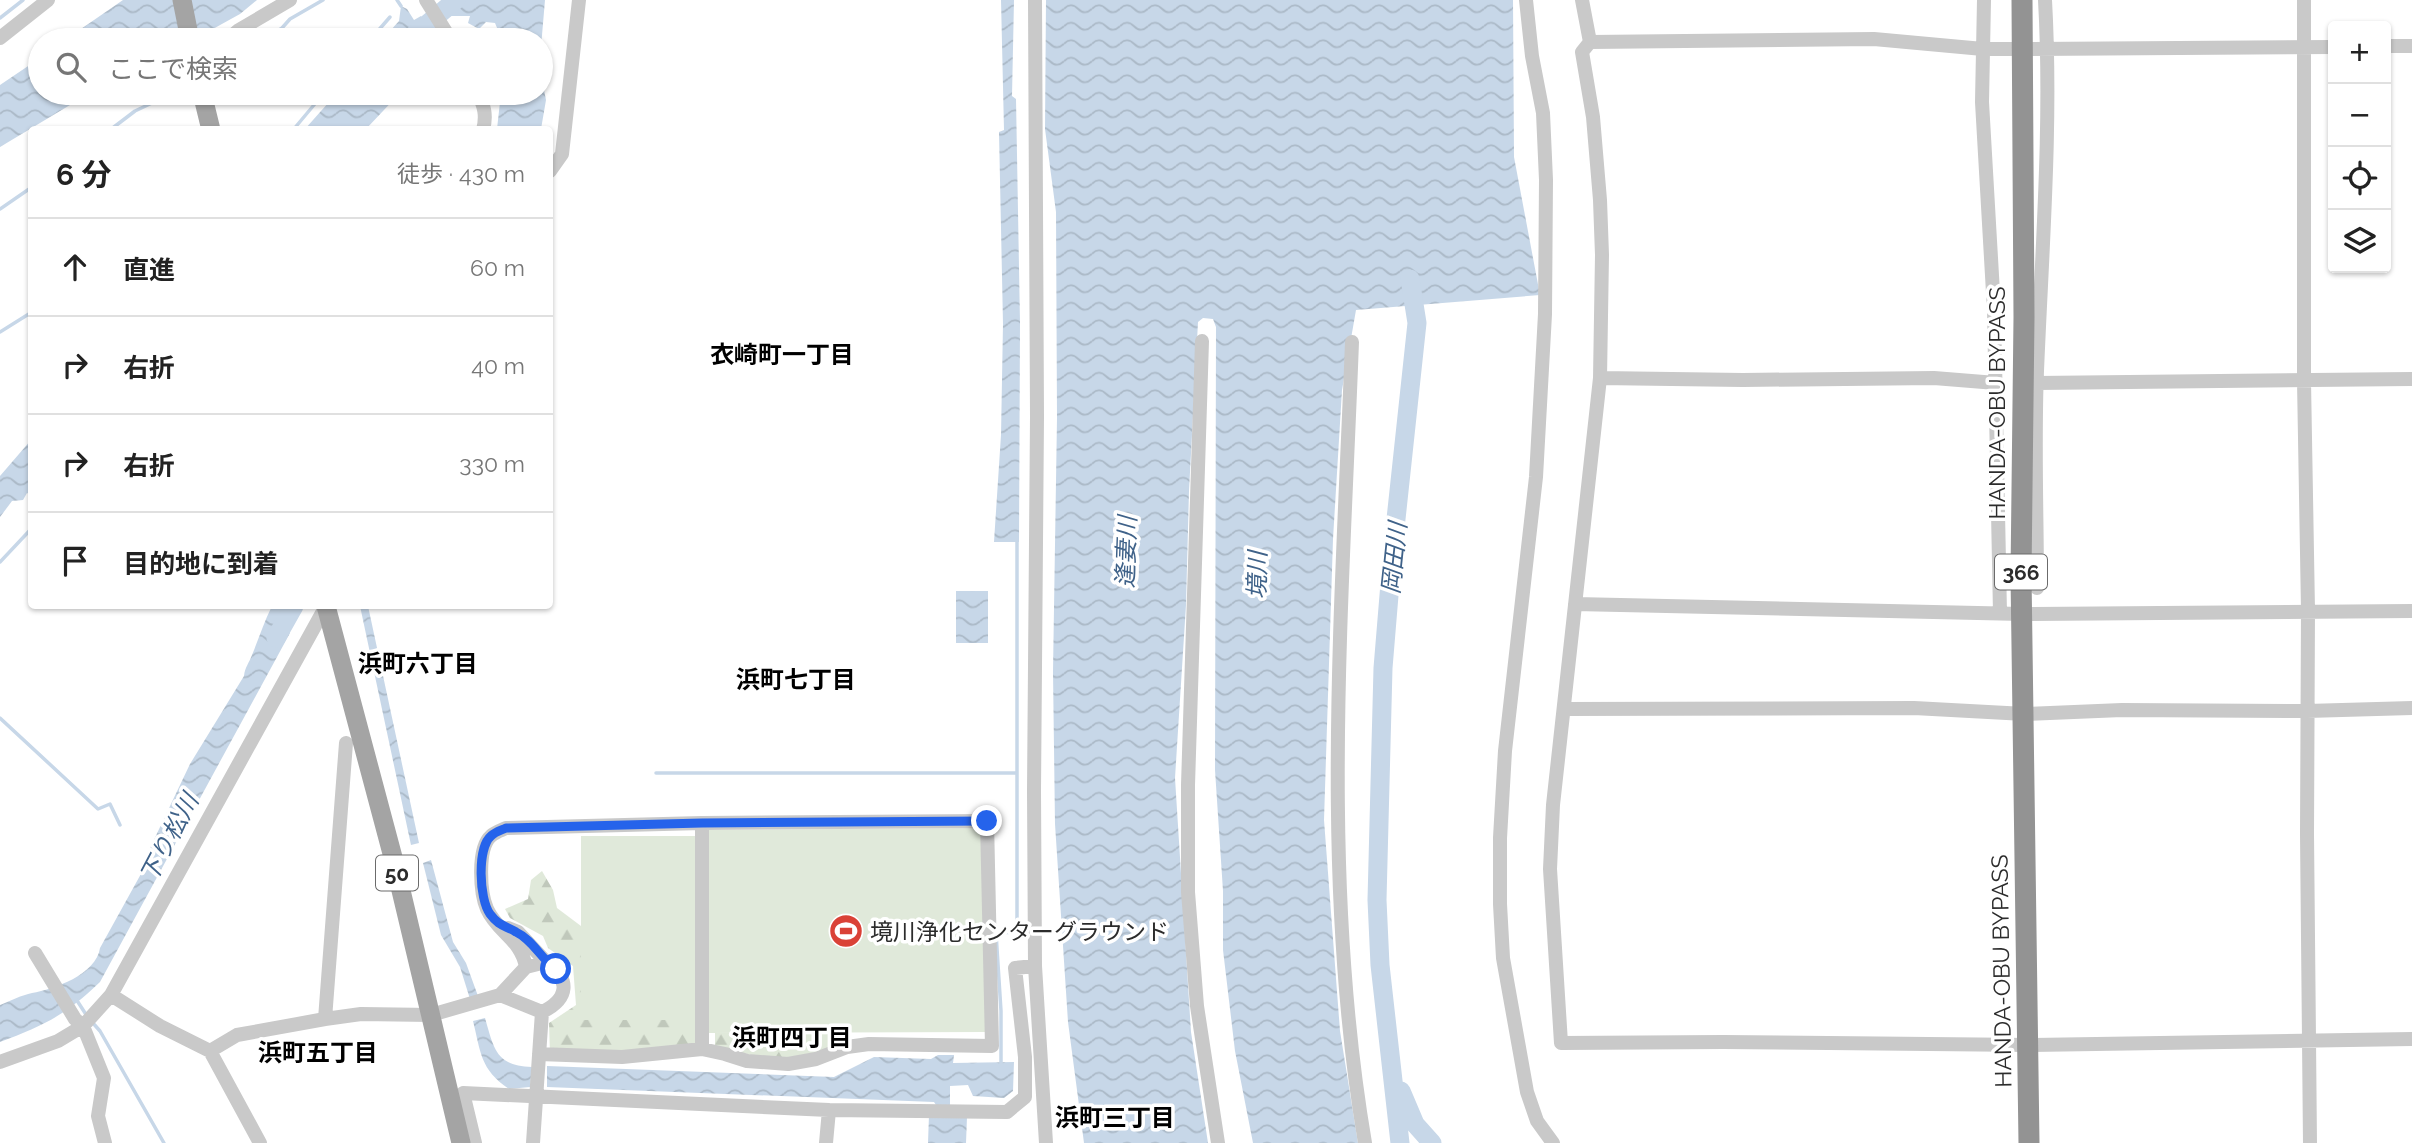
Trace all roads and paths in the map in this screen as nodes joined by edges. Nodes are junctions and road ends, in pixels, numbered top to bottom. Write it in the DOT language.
graph roads {
  1 [pos="48,0"];
  2 [pos="181,0"];
  3 [pos="290,0"];
  4 [pos="579,0"];
  5 [pos="1035,0"];
  6 [pos="1526,0"];
  7 [pos="1582,0"];
  8 [pos="1984,0"];
  9 [pos="2022,0"];
  10 [pos="2045,0"];
  11 [pos="2304,0"];
  12 [pos="429,3"];
  13 [pos="187,28"];
  14 [pos="242,28"];
  15 [pos="444,28"];
  16 [pos="0,38"];
  17 [pos="1590,42"];
  18 [pos="2391,46"];
  19 [pos="2412,46"];
  20 [pos="2305,47"];
  21 [pos="2328,47"];
  22 [pos="2014,48"];
  23 [pos="2048,48"];
  24 [pos="1983,49"];
  25 [pos="2031,49"];
  26 [pos="205,105"];
  27 [pos="474,105"];
  28 [pos="483,105"];
  29 [pos="484,124"];
  30 [pos="210,126"];
  31 [pos="553,167"];
  32 [pos="1202,341"];
  33 [pos="1352,342"];
  34 [pos="1600,379"];
  35 [pos="2412,379"];
  36 [pos="2304,381"];
  37 [pos="1996,383"];
  38 [pos="2037,383"];
  39 [pos="2037,588"];
  40 [pos="1575,604"];
  41 [pos="324,609"];
  42 [pos="327,609"];
  43 [pos="2308,610"];
  44 [pos="2412,611"];
  45 [pos="2000,613"];
  46 [pos="2022,614"];
  47 [pos="2412,708"];
  48 [pos="1564,709"];
  49 [pos="2307,710"];
  50 [pos="2025,714"];
  51 [pos="346,743"];
  52 [pos="702,823"];
  53 [pos="500,926"];
  54 [pos="36,953"];
  55 [pos="546,962"];
  56 [pos="1035,966"];
  57 [pos="526,967"];
  58 [pos="111,995"];
  59 [pos="500,995"];
  60 [pos="542,1012"];
  61 [pos="432,1015"];
  62 [pos="325,1019"];
  63 [pos="84,1021"];
  64 [pos="2412,1039"];
  65 [pos="2310,1042"];
  66 [pos="2029,1045"];
  67 [pos="702,1049"];
  68 [pos="210,1051"];
  69 [pos="539,1054"];
  70 [pos="0,1062"];
  71 [pos="535,1095"];
  72 [pos="829,1110"];
  73 [pos="105,1143"];
  74 [pos="260,1143"];
  75 [pos="461,1143"];
  76 [pos="475,1143"];
  77 [pos="533,1143"];
  78 [pos="826,1143"];
  79 [pos="1046,1143"];
  80 [pos="1218,1143"];
  81 [pos="1365,1143"];
  82 [pos="1553,1143"];
  83 [pos="2029,1143"];
  84 [pos="2310,1143"];
  1 -- 16 [label="street"];
  2 -- 13 [label="main road"];
  3 -- 14 [label="street"];
  4 -- 31 [label="street"];
  5 -- 56 [label="street"];
  6 -- 82 [label="street"];
  7 -- 17 [label="street"];
  8 -- 24 [label="street"];
  9 -- 46 [label="highway, HANDA-OBU BYPASS / 366"];
  10 -- 23 [label="street"];
  11 -- 20 [label="street"];
  12 -- 15 [label="street"];
  17 -- 24 [label="street"];
  17 -- 34 [label="street"];
  18 -- 19 [label="street"];
  20 -- 21 [label="street"];
  20 -- 23 [label="street"];
  20 -- 36 [label="street"];
  22 -- 24 [label="street"];
  23 -- 25 [label="street"];
  23 -- 38 [label="street"];
  24 -- 37 [label="street"];
  26 -- 30 [label="main road"];
  27 -- 29 [label="street"];
  28 -- 29 [label="street"];
  32 -- 80 [label="street"];
  33 -- 81 [label="street"];
  34 -- 37 [label="street"];
  34 -- 40 [label="street"];
  35 -- 36 [label="street"];
  36 -- 38 [label="street"];
  36 -- 43 [label="street"];
  37 -- 45 [label="street"];
  38 -- 39 [label="street"];
  40 -- 45 [label="street"];
  40 -- 48 [label="street"];
  41 -- 58 [label="street"];
  42 -- 61 [label="main road, 50"];
  43 -- 44 [label="street"];
  43 -- 46 [label="street"];
  43 -- 49 [label="street"];
  45 -- 46 [label="street"];
  46 -- 50 [label="highway, HANDA-OBU BYPASS / 366"];
  47 -- 49 [label="street"];
  48 -- 50 [label="street"];
  48 -- 66 [label="street"];
  49 -- 50 [label="street"];
  49 -- 65 [label="street"];
  50 -- 66 [label="highway, HANDA-OBU BYPASS / 366"];
  51 -- 62 [label="street"];
  52 -- 53 [label="street"];
  52 -- 67 [label="street"];
  52 -- 67 [label="street"];
  53 -- 55 [label="street"];
  53 -- 57 [label="street"];
  54 -- 63 [label="street"];
  55 -- 57 [label="street"];
  55 -- 60 [label="street"];
  56 -- 72 [label="street"];
  56 -- 79 [label="street"];
  57 -- 59 [label="street"];
  58 -- 63 [label="street"];
  58 -- 68 [label="street"];
  59 -- 60 [label="street"];
  59 -- 61 [label="street"];
  60 -- 69 [label="street"];
  61 -- 62 [label="street"];
  61 -- 75 [label="main road, 50"];
  62 -- 68 [label="street"];
  63 -- 70 [label="street"];
  63 -- 73 [label="street"];
  64 -- 65 [label="street"];
  65 -- 66 [label="street"];
  65 -- 84 [label="street"];
  66 -- 83 [label="highway, HANDA-OBU BYPASS / 366"];
  67 -- 69 [label="street"];
  68 -- 74 [label="street"];
  69 -- 71 [label="street"];
  71 -- 72 [label="street"];
  71 -- 76 [label="street"];
  71 -- 77 [label="street"];
  72 -- 78 [label="street"];
}
